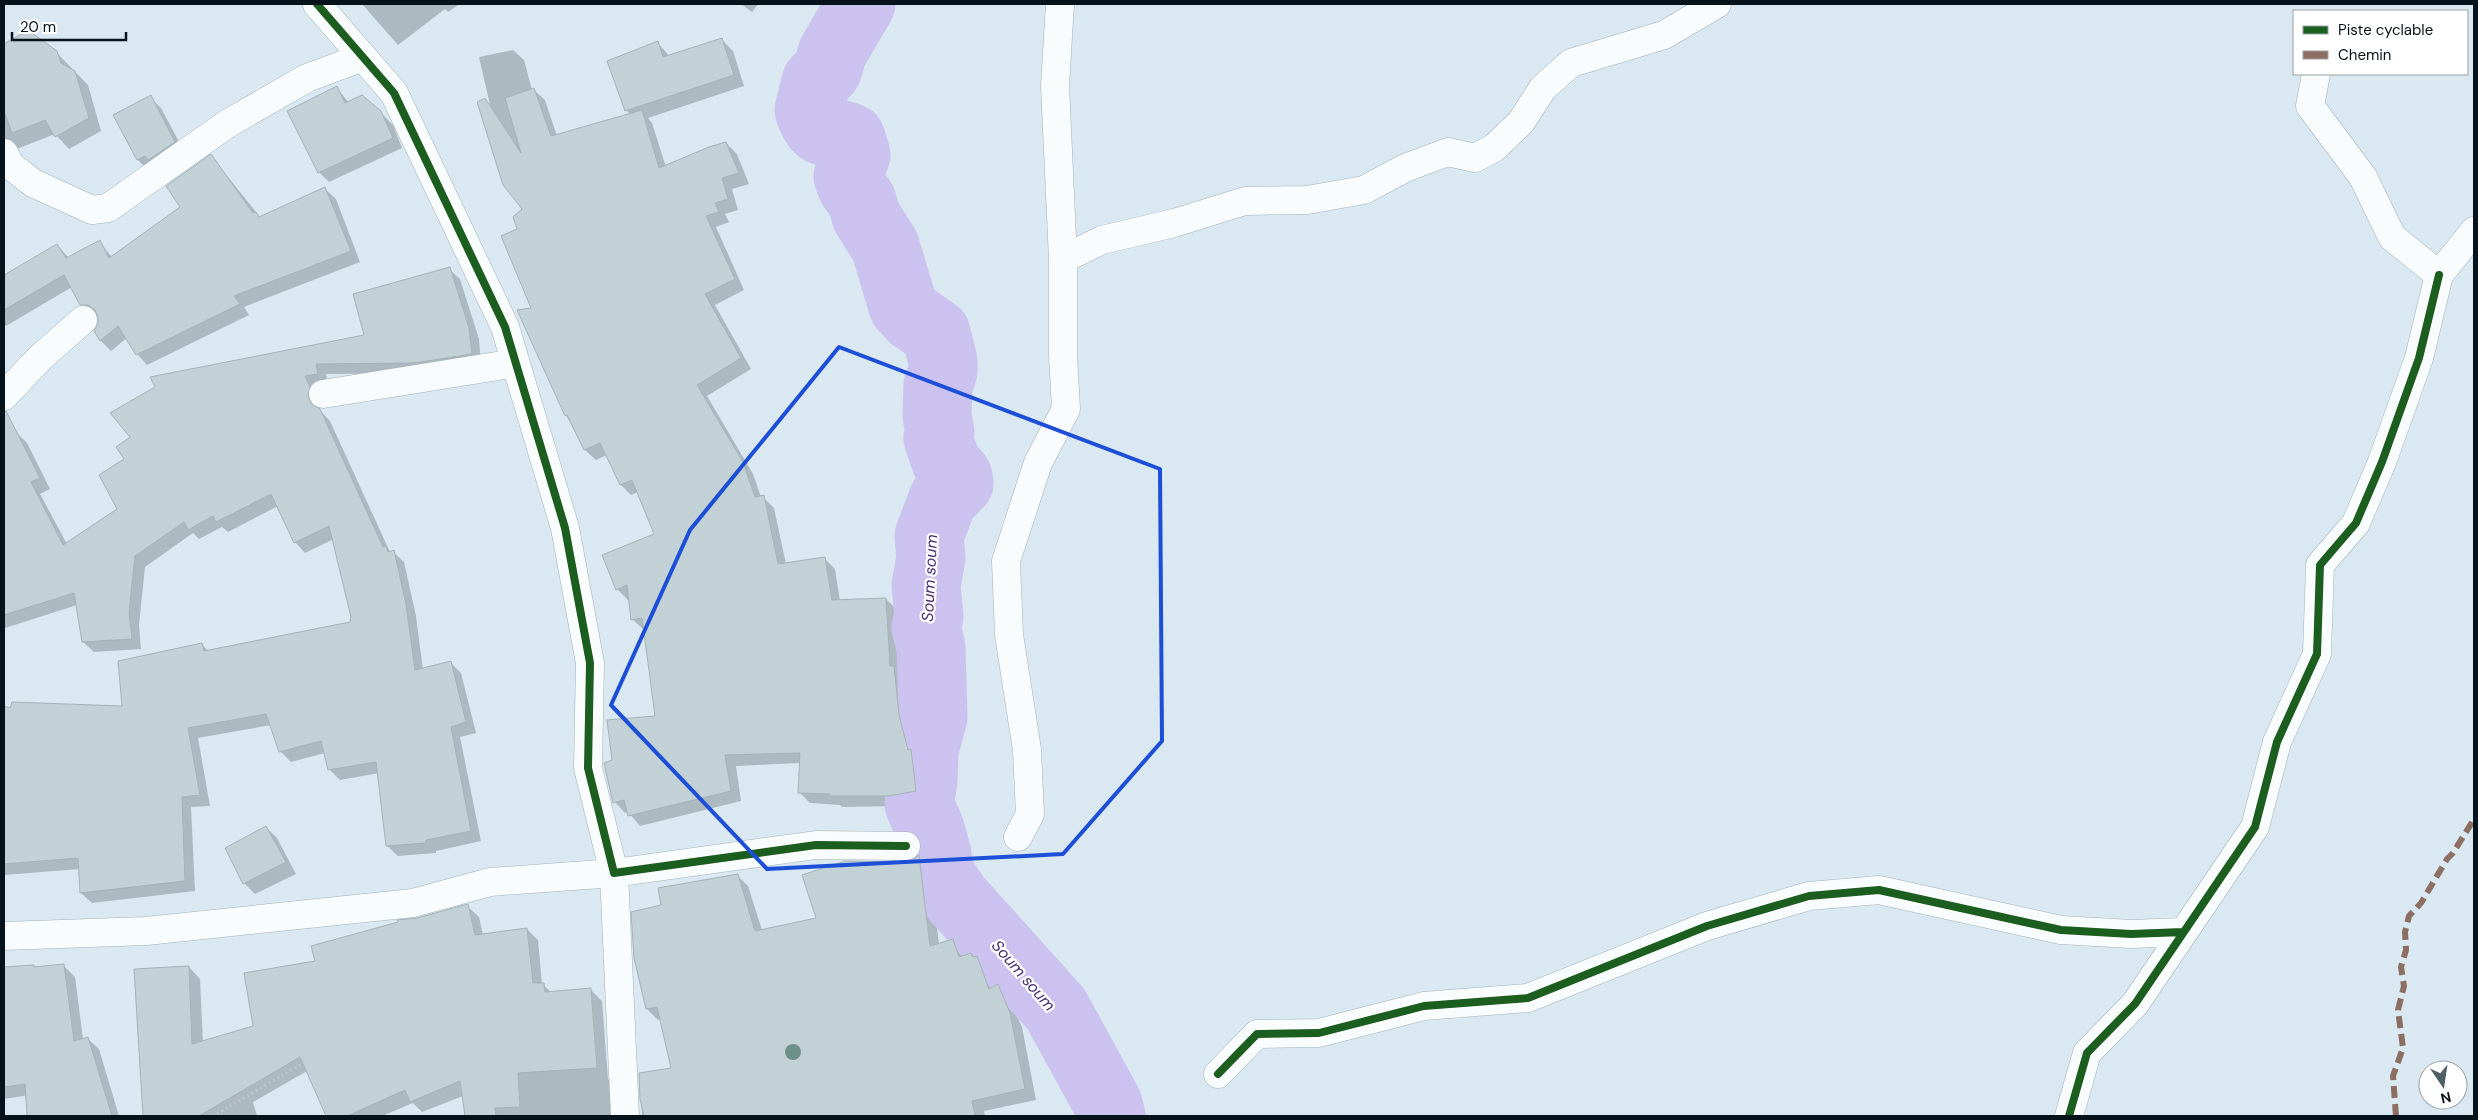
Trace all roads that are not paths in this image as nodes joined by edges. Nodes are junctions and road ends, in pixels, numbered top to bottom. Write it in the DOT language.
graph roads {
  1 [pos="317,4"];
  2 [pos="1060,4"];
  3 [pos="1717,4"];
  4 [pos="363,57"];
  5 [pos="2316,75"];
  6 [pos="4,153"];
  7 [pos="2474,231"];
  8 [pos="1063,260"];
  9 [pos="2439,275"];
  10 [pos="82,320"];
  11 [pos="516,363"];
  12 [pos="323,394"];
  13 [pos="4,396"];
  14 [pos="1018,837"];
  15 [pos="906,846"];
  16 [pos="614,873"];
  17 [pos="2183,932"];
  18 [pos="4,936"];
  19 [pos="1218,1074"];
  20 [pos="625,1116"];
  21 [pos="2068,1116"];
  1 -- 4 [label="street"];
  2 -- 8 [label="street"];
  3 -- 8 [label="street"];
  4 -- 6 [label="street"];
  4 -- 11 [label="street"];
  5 -- 9 [label="street"];
  7 -- 9 [label="street"];
  8 -- 14 [label="street"];
  9 -- 17 [label="street"];
  10 -- 13 [label="street"];
  11 -- 12 [label="street"];
  11 -- 16 [label="street"];
  15 -- 16 [label="street"];
  16 -- 18 [label="street"];
  16 -- 20 [label="street"];
  17 -- 19 [label="street"];
  17 -- 21 [label="street"];
}
